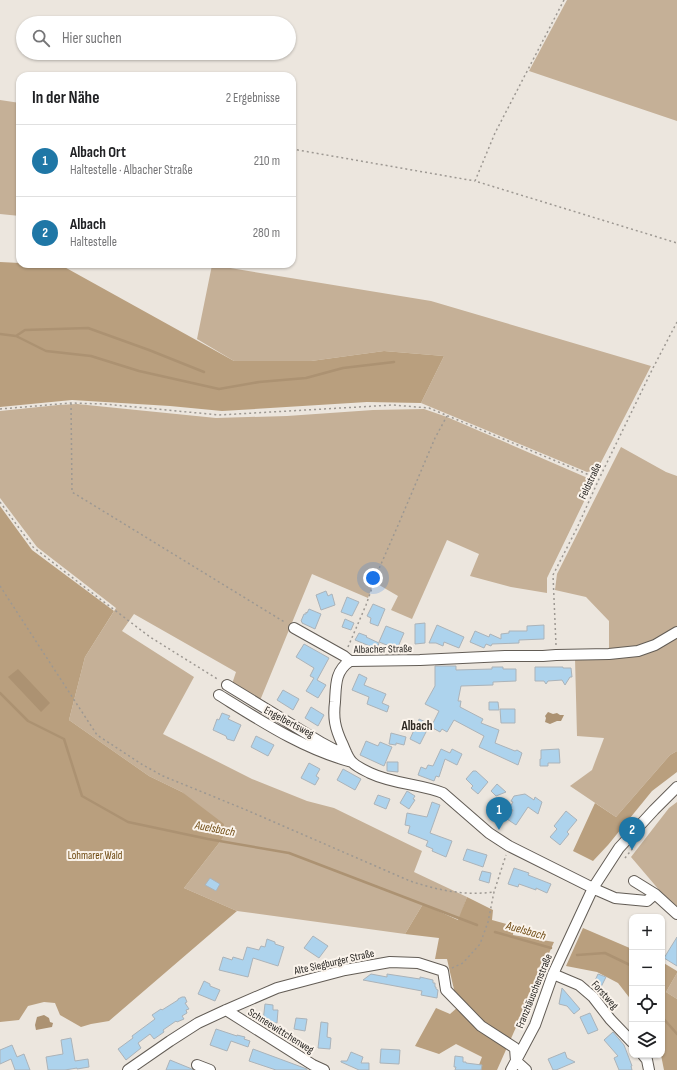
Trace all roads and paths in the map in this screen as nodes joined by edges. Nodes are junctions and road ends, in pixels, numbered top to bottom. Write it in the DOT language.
graph roads {
  1 [pos="564,0"];
  2 [pos="296,150"];
  3 [pos="475,181"];
  4 [pos="677,242"];
  5 [pos="677,322"];
  6 [pos="71,403"];
  7 [pos="0,409"];
  8 [pos="447,416"];
  9 [pos="599,479"];
  10 [pos="0,502"];
  11 [pos="0,586"];
  12 [pos="294,628"];
  13 [pos="677,632"];
  14 [pos="556,654"];
  15 [pos="347,658"];
  16 [pos="227,686"];
  17 [pos="219,695"];
  18 [pos="346,752"];
  19 [pos="352,762"];
  20 [pos="677,787"];
  21 [pos="636,844"];
  22 [pos="509,846"];
  23 [pos="622,861"];
  24 [pos="634,881"];
  25 [pos="593,888"];
  26 [pos="494,892"];
  27 [pos="655,894"];
  28 [pos="677,914"];
  29 [pos="443,971"];
  30 [pos="553,974"];
  31 [pos="226,1010"];
  32 [pos="629,1039"];
  33 [pos="645,1058"];
  34 [pos="516,1061"];
  35 [pos="197,1065"];
  36 [pos="312,1068"];
  37 [pos="128,1070"];
  38 [pos="210,1070"];
  39 [pos="324,1070"];
  40 [pos="511,1070"];
  41 [pos="526,1070"];
  42 [pos="649,1070"];
  1 -- 3 [label="path"];
  2 -- 3 [label="path"];
  3 -- 4 [label="path"];
  5 -- 9 [label="path, Feldstraße"];
  6 -- 7 [label="path"];
  6 -- 8 [label="path"];
  6 -- 12 [label="path"];
  8 -- 9 [label="path"];
  8 -- 15 [label="path"];
  9 -- 14 [label="path, Feldstraße"];
  10 -- 16 [label="path"];
  11 -- 26 [label="path"];
  12 -- 15 [label="street"];
  13 -- 14 [label="street, Albacher Straße"];
  14 -- 15 [label="street, Albacher Straße"];
  15 -- 18 [label="street, Albacher Straße"];
  16 -- 18 [label="street, Engelbertsweg"];
  17 -- 19 [label="street, Engelbertsweg"];
  18 -- 19 [label="street, Albacher Straße"];
  19 -- 22 [label="street, Albacher Straße"];
  20 -- 25 [label="street, Franzhäuschenstraße"];
  21 -- 23 [label="path"];
  22 -- 25 [label="street, Albacher Straße"];
  22 -- 26 [label="path"];
  24 -- 27 [label="street"];
  25 -- 27 [label="street, Albacher Straße"];
  25 -- 30 [label="street, Franzhäuschenstraße"];
  26 -- 29 [label="path"];
  27 -- 28 [label="street"];
  29 -- 31 [label="street, Alte Siegburger Straße"];
  29 -- 34 [label="street"];
  30 -- 32 [label="street, Forstweg"];
  30 -- 34 [label="street, Franzhäuschenstraße"];
  31 -- 36 [label="street, Schneewittchenweg"];
  31 -- 37 [label="street, Alte Siegburger Straße"];
  33 -- 42 [label="street"];
  34 -- 40 [label="street, Franzhäuschenstraße"];
  34 -- 41 [label="street"];
  35 -- 38 [label="street"];
  36 -- 39 [label="street, Schneewittchenweg"];
}
